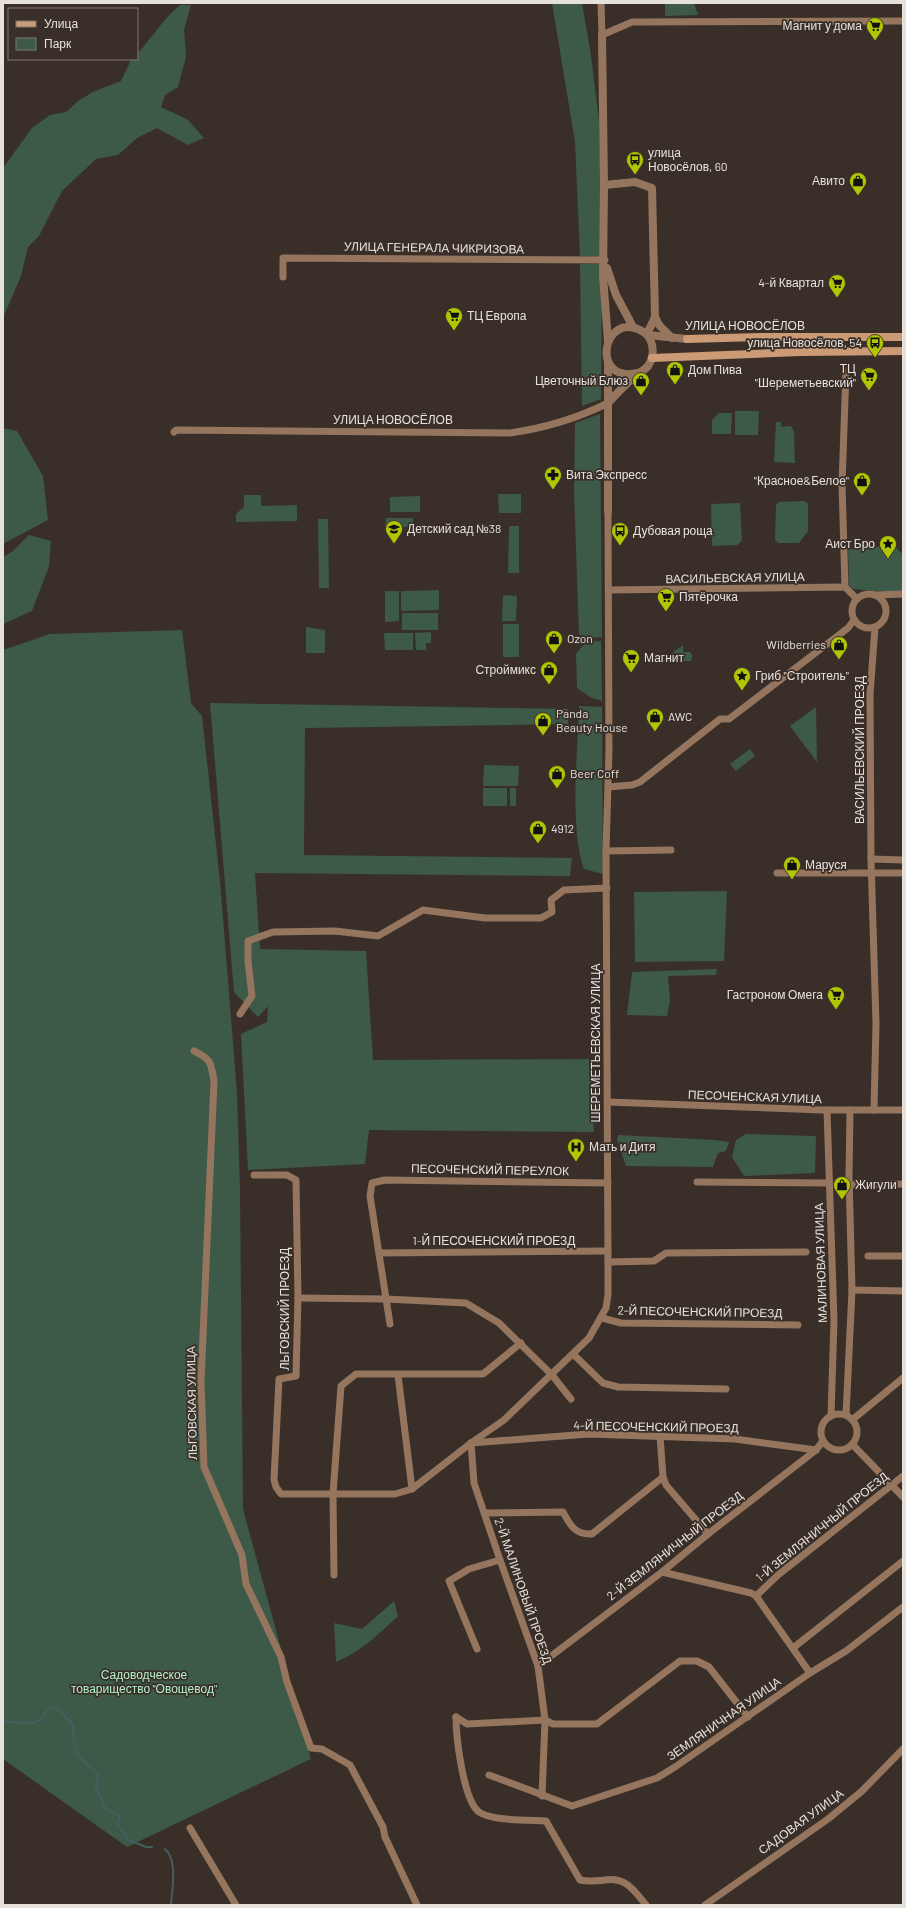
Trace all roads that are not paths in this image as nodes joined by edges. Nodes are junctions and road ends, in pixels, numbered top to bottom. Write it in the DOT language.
graph roads {
  1 [pos="601,3"];
  2 [pos="903,21"];
  3 [pos="602,35"];
  4 [pos="604,185"];
  5 [pos="605,260"];
  6 [pos="283,278"];
  7 [pos="655,317"];
  8 [pos="633,327"];
  9 [pos="647,335"];
  10 [pos="672,338"];
  11 [pos="903,338"];
  12 [pos="687,339"];
  13 [pos="608,341"];
  14 [pos="903,351"];
  15 [pos="652,358"];
  16 [pos="608,363"];
  17 [pos="846,371"];
  18 [pos="638,374"];
  19 [pos="608,403"];
  20 [pos="174,432"];
  21 [pos="608,511"];
  22 [pos="845,587"];
  23 [pos="608,590"];
  24 [pos="903,594"];
  25 [pos="874,595"];
  26 [pos="857,599"];
  27 [pos="854,620"];
  28 [pos="875,627"];
  29 [pos="608,787"];
  30 [pos="671,850"];
  31 [pos="606,851"];
  32 [pos="871,860"];
  33 [pos="903,860"];
  34 [pos="872,872"];
  35 [pos="777,873"];
  36 [pos="903,873"];
  37 [pos="607,888"];
  38 [pos="240,1014"];
  39 [pos="194,1051"];
  40 [pos="608,1102"];
  41 [pos="827,1110"];
  42 [pos="850,1110"];
  43 [pos="874,1110"];
  44 [pos="903,1110"];
  45 [pos="254,1175"];
  46 [pos="697,1182"];
  47 [pos="608,1183"];
  48 [pos="829,1184"];
  49 [pos="903,1184"];
  50 [pos="849,1185"];
  51 [pos="608,1251"];
  52 [pos="806,1252"];
  53 [pos="379,1253"];
  54 [pos="868,1256"];
  55 [pos="903,1256"];
  56 [pos="608,1262"];
  57 [pos="852,1290"];
  58 [pos="903,1291"];
  59 [pos="298,1298"];
  60 [pos="386,1299"];
  61 [pos="602,1318"];
  62 [pos="390,1324"];
  63 [pos="798,1325"];
  64 [pos="521,1344"];
  65 [pos="573,1354"];
  66 [pos="552,1374"];
  67 [pos="398,1375"];
  68 [pos="903,1378"];
  69 [pos="726,1389"];
  70 [pos="571,1399"];
  71 [pos="831,1416"];
  72 [pos="849,1417"];
  73 [pos="660,1436"];
  74 [pos="823,1441"];
  75 [pos="471,1443"];
  76 [pos="852,1444"];
  77 [pos="816,1450"];
  78 [pos="903,1476"];
  79 [pos="663,1477"];
  80 [pos="892,1485"];
  81 [pos="412,1489"];
  82 [pos="281,1494"];
  83 [pos="332,1494"];
  84 [pos="903,1496"];
  85 [pos="485,1513"];
  86 [pos="708,1534"];
  87 [pos="500,1560"];
  88 [pos="903,1561"];
  89 [pos="662,1572"];
  90 [pos="334,1575"];
  91 [pos="756,1596"];
  92 [pos="903,1607"];
  93 [pos="793,1648"];
  94 [pos="477,1649"];
  95 [pos="538,1666"];
  96 [pos="810,1673"];
  97 [pos="748,1717"];
  98 [pos="545,1720"];
  99 [pos="903,1749"];
  100 [pos="489,1775"];
  101 [pos="542,1796"];
  102 [pos="190,1828"];
  103 [pos="236,1905"];
  104 [pos="417,1905"];
  105 [pos="646,1905"];
  106 [pos="704,1905"];
  1 -- 3 [label="street"];
  2 -- 3 [label="street"];
  3 -- 4 [label="street"];
  4 -- 5 [label="street"];
  4 -- 7 [label="street"];
  5 -- 6 [label="street, УЛИЦА ГЕНЕРАЛА ЧИКРИЗОВА"];
  5 -- 8 [label="street"];
  5 -- 13 [label="street"];
  7 -- 9 [label="street"];
  7 -- 10 [label="street, УЛИЦА НОВОСЁЛОВ"];
  8 -- 9 [label="street"];
  8 -- 13 [label="street"];
  9 -- 10 [label="street"];
  9 -- 15 [label="street"];
  10 -- 12 [label="street, УЛИЦА НОВОСЁЛОВ"];
  11 -- 12 [label="main road, УЛИЦА НОВОСЁЛОВ"];
  13 -- 16 [label="street"];
  14 -- 15 [label="main road"];
  15 -- 18 [label="street"];
  16 -- 18 [label="street"];
  16 -- 19 [label="street, ШЕРЕМЕТЬЕВСКАЯ УЛИЦА"];
  17 -- 22 [label="street"];
  18 -- 19 [label="street"];
  19 -- 20 [label="street, УЛИЦА НОВОСЁЛОВ"];
  19 -- 21 [label="street, ШЕРЕМЕТЬЕВСКАЯ УЛИЦА"];
  21 -- 23 [label="street, ШЕРЕМЕТЬЕВСКАЯ УЛИЦА"];
  22 -- 23 [label="street, ВАСИЛЬЕВСКАЯ УЛИЦА"];
  22 -- 26 [label="street"];
  23 -- 29 [label="street, ШЕРЕМЕТЬЕВСКАЯ УЛИЦА"];
  24 -- 25 [label="street"];
  25 -- 26 [label="street"];
  25 -- 28 [label="street"];
  26 -- 27 [label="street"];
  27 -- 28 [label="street"];
  27 -- 29 [label="street"];
  28 -- 32 [label="street, ВАСИЛЬЕВСКИЙ ПРОЕЗД"];
  29 -- 31 [label="street, ШЕРЕМЕТЬЕВСКАЯ УЛИЦА"];
  30 -- 31 [label="street"];
  31 -- 37 [label="street, ШЕРЕМЕТЬЕВСКАЯ УЛИЦА"];
  32 -- 33 [label="street"];
  32 -- 34 [label="street, ВАСИЛЬЕВСКИЙ ПРОЕЗД"];
  34 -- 35 [label="street"];
  34 -- 36 [label="street"];
  34 -- 43 [label="street, ВАСИЛЬЕВСКИЙ ПРОЕЗД"];
  37 -- 38 [label="street"];
  37 -- 40 [label="street, ШЕРЕМЕТЬЕВСКАЯ УЛИЦА"];
  39 -- 104 [label="street, ЛЬГОВСКАЯ УЛИЦА"];
  40 -- 41 [label="street, ПЕСОЧЕНСКАЯ УЛИЦА"];
  40 -- 47 [label="street, ШЕРЕМЕТЬЕВСКАЯ УЛИЦА"];
  41 -- 42 [label="street, ПЕСОЧЕНСКАЯ УЛИЦА"];
  41 -- 48 [label="street, МАЛИНОВАЯ УЛИЦА"];
  42 -- 43 [label="street, ПЕСОЧЕНСКАЯ УЛИЦА"];
  42 -- 50 [label="street"];
  43 -- 44 [label="street, ПЕСОЧЕНСКАЯ УЛИЦА"];
  45 -- 59 [label="street, ЛЬГОВСКИЙ ПРОЕЗД"];
  46 -- 48 [label="street"];
  47 -- 51 [label="street, ШЕРЕМЕТЬЕВСКАЯ УЛИЦА"];
  47 -- 53 [label="street, ПЕСОЧЕНСКИЙ ПЕРЕУЛОК"];
  48 -- 71 [label="street, МАЛИНОВАЯ УЛИЦА"];
  49 -- 50 [label="street"];
  50 -- 57 [label="street"];
  51 -- 53 [label="street, 1-Й ПЕСОЧЕНСКИЙ ПРОЕЗД"];
  51 -- 56 [label="street, ШЕРЕМЕТЬЕВСКАЯ УЛИЦА"];
  52 -- 56 [label="street"];
  53 -- 60 [label="street"];
  54 -- 55 [label="street"];
  56 -- 61 [label="street, ШЕРЕМЕТЬЕВСКАЯ УЛИЦА"];
  57 -- 58 [label="street"];
  57 -- 72 [label="street"];
  59 -- 60 [label="street"];
  59 -- 82 [label="street, ЛЬГОВСКИЙ ПРОЕЗД"];
  60 -- 62 [label="street"];
  60 -- 64 [label="street"];
  61 -- 63 [label="street, 2-Й ПЕСОЧЕНСКИЙ ПРОЕЗД"];
  61 -- 65 [label="street, ШЕРЕМЕТЬЕВСКАЯ УЛИЦА"];
  64 -- 66 [label="street"];
  64 -- 67 [label="street"];
  65 -- 66 [label="street, ШЕРЕМЕТЬЕВСКАЯ УЛИЦА"];
  65 -- 69 [label="street"];
  66 -- 70 [label="street"];
  66 -- 75 [label="street, ШЕРЕМЕТЬЕВСКАЯ УЛИЦА"];
  67 -- 81 [label="street"];
  67 -- 83 [label="street"];
  68 -- 72 [label="street"];
  71 -- 72 [label="street"];
  71 -- 74 [label="street, МАЛИНОВАЯ УЛИЦА"];
  72 -- 76 [label="street"];
  73 -- 75 [label="street, 4-Й ПЕСОЧЕНСКИЙ ПРОЕЗД"];
  73 -- 77 [label="street, 4-Й ПЕСОЧЕНСКИЙ ПРОЕЗД"];
  73 -- 79 [label="street"];
  74 -- 76 [label="street"];
  74 -- 77 [label="street, 2-Й ЗЕМЛЯНИЧНЫЙ ПРОЕЗД"];
  75 -- 81 [label="street, ШЕРЕМЕТЬЕВСКАЯ УЛИЦА"];
  75 -- 85 [label="street, 2-Й МАЛИНОВЫЙ ПРОЕЗД"];
  76 -- 80 [label="street"];
  77 -- 86 [label="street, 2-Й ЗЕМЛЯНИЧНЫЙ ПРОЕЗД"];
  78 -- 80 [label="street, 1-Й ЗЕМЛЯНИЧНЫЙ ПРОЕЗД"];
  79 -- 85 [label="street"];
  79 -- 86 [label="street"];
  80 -- 84 [label="street"];
  80 -- 91 [label="street, 1-Й ЗЕМЛЯНИЧНЫЙ ПРОЕЗД"];
  81 -- 83 [label="street, ШЕРЕМЕТЬЕВСКАЯ УЛИЦА"];
  82 -- 83 [label="street, ШЕРЕМЕТЬЕВСКАЯ УЛИЦА"];
  83 -- 90 [label="street"];
  85 -- 87 [label="street, 2-Й МАЛИНОВЫЙ ПРОЕЗД"];
  86 -- 89 [label="street, 2-Й ЗЕМЛЯНИЧНЫЙ ПРОЕЗД"];
  87 -- 94 [label="street"];
  87 -- 95 [label="street, 2-Й МАЛИНОВЫЙ ПРОЕЗД"];
  88 -- 93 [label="street"];
  89 -- 91 [label="street"];
  89 -- 95 [label="street, 2-Й ЗЕМЛЯНИЧНЫЙ ПРОЕЗД"];
  91 -- 93 [label="street"];
  92 -- 96 [label="street, ЗЕМЛЯНИЧНАЯ УЛИЦА"];
  93 -- 96 [label="street"];
  95 -- 98 [label="street, 2-Й МАЛИНОВЫЙ ПРОЕЗД"];
  96 -- 97 [label="street, ЗЕМЛЯНИЧНАЯ УЛИЦА"];
  97 -- 98 [label="street"];
  97 -- 101 [label="street, ЗЕМЛЯНИЧНАЯ УЛИЦА"];
  98 -- 101 [label="street, 2-Й МАЛИНОВЫЙ ПРОЕЗД"];
  98 -- 105 [label="street"];
  99 -- 106 [label="street, САДОВАЯ УЛИЦА"];
  100 -- 101 [label="street, ЗЕМЛЯНИЧНАЯ УЛИЦА"];
  102 -- 103 [label="street"];
}
